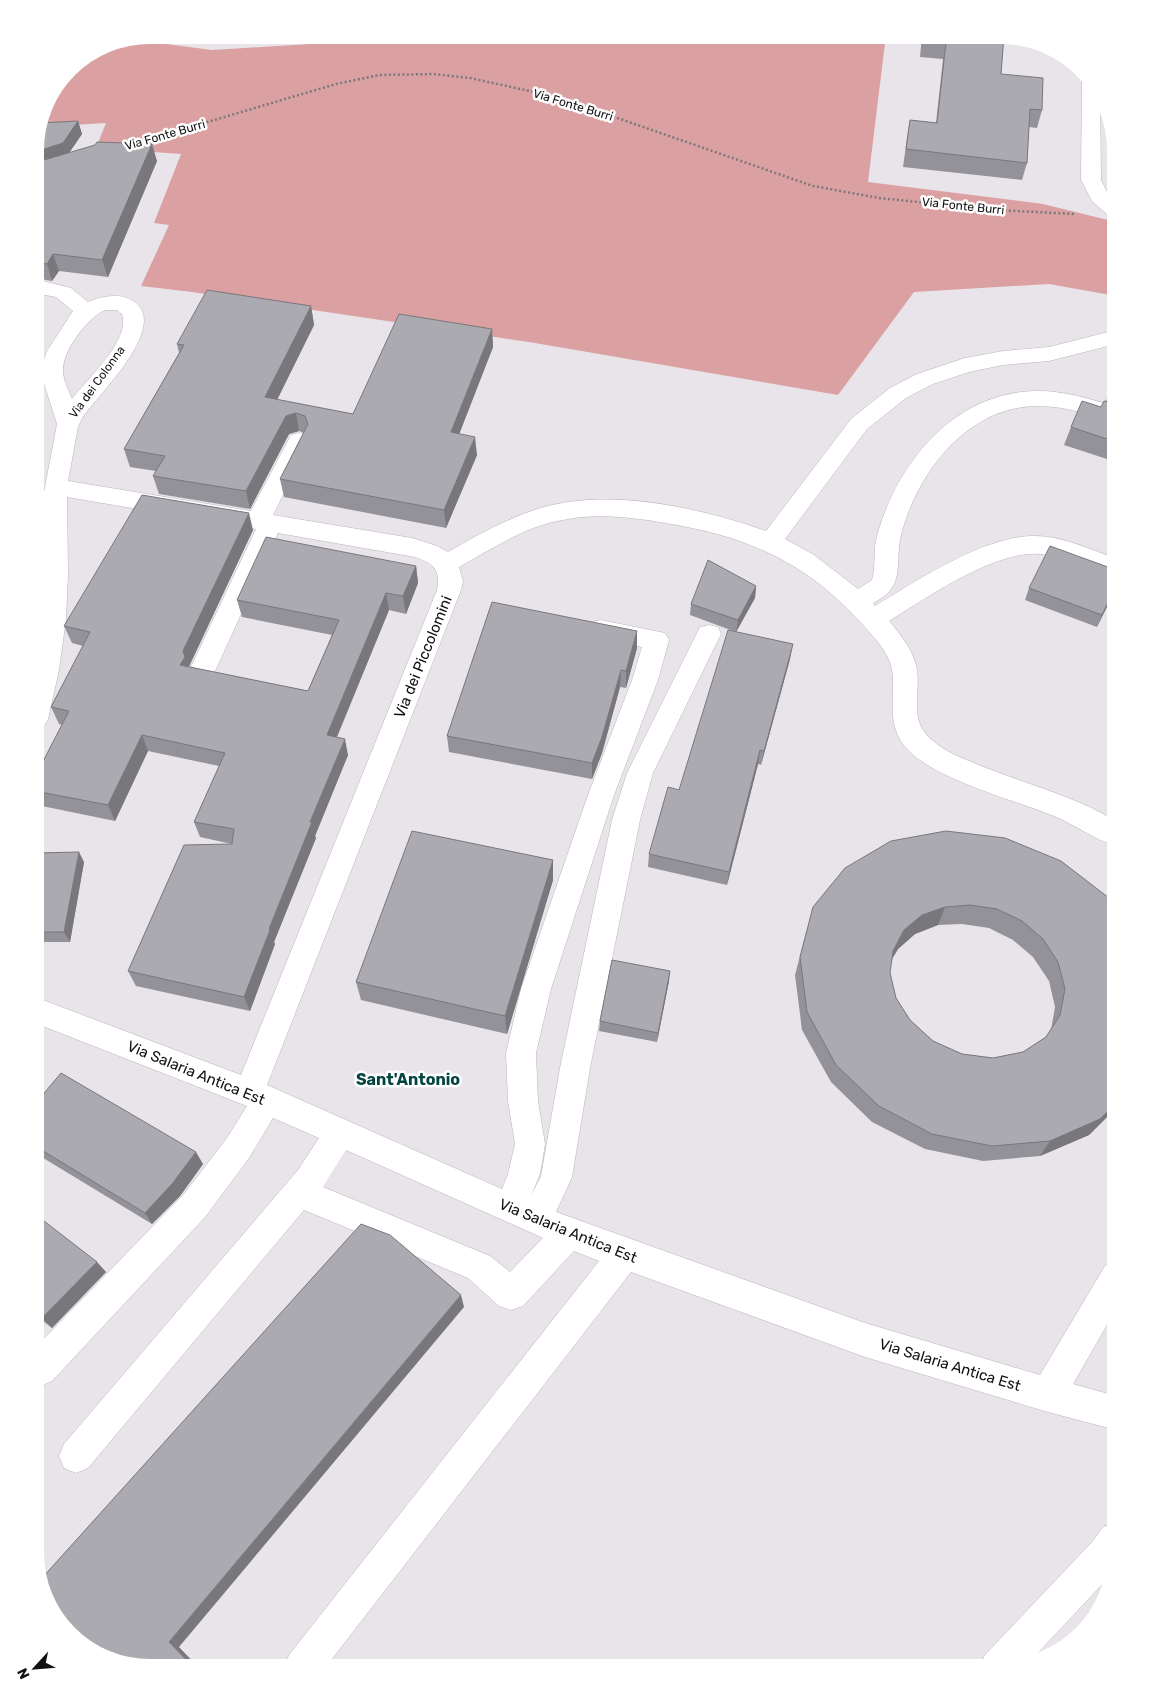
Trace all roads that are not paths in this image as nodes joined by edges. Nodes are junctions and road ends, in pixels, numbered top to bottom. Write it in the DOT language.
graph roads {
  1 [pos="1090,93"];
  2 [pos="1107,204"];
  3 [pos="44,288"];
  4 [pos="86,312"];
  5 [pos="1107,339"];
  6 [pos="1107,413"];
  7 [pos="68,423"];
  8 [pos="299,441"];
  9 [pos="56,487"];
  10 [pos="265,522"];
  11 [pos="770,542"];
  12 [pos="446,564"];
  13 [pos="1107,565"];
  14 [pos="855,601"];
  15 [pos="872,619"];
  16 [pos="579,625"];
  17 [pos="709,634"];
  18 [pos="203,669"];
  19 [pos="44,679"];
  20 [pos="1107,831"];
  21 [pos="44,1013"];
  22 [pos="258,1096"];
  23 [pos="340,1133"];
  24 [pos="300,1193"];
  25 [pos="523,1214"];
  26 [pos="569,1234"];
  27 [pos="624,1255"];
  28 [pos="1107,1293"];
  29 [pos="44,1365"];
  30 [pos="1048,1395"];
  31 [pos="1107,1411"];
  32 [pos="76,1456"];
  33 [pos="1107,1553"];
  34 [pos="309,1659"];
  35 [pos="1007,1659"];
  1 -- 2 [label="street"];
  3 -- 4 [label="street"];
  4 -- 7 [label="street, Via dei Colonna"];
  4 -- 7 [label="street, Via dei Colonna"];
  5 -- 11 [label="street"];
  6 -- 14 [label="street"];
  7 -- 9 [label="street, Via dei Colonna"];
  8 -- 10 [label="street"];
  9 -- 10 [label="street"];
  9 -- 19 [label="street, Via dei Colonna"];
  10 -- 12 [label="street"];
  10 -- 18 [label="street"];
  11 -- 12 [label="street"];
  11 -- 14 [label="street"];
  12 -- 22 [label="street, Via dei Piccolomini"];
  13 -- 15 [label="street"];
  14 -- 15 [label="street"];
  15 -- 20 [label="street"];
  16 -- 25 [label="street"];
  17 -- 25 [label="street"];
  21 -- 22 [label="street, Via Salaria Antica Est"];
  22 -- 23 [label="street, Via Salaria Antica Est"];
  22 -- 29 [label="street, Via dei Piccolomini"];
  23 -- 24 [label="street"];
  23 -- 25 [label="street, Via Salaria Antica Est"];
  24 -- 26 [label="street"];
  24 -- 32 [label="street"];
  25 -- 26 [label="street, Via Salaria Antica Est"];
  26 -- 27 [label="street, Via Salaria Antica Est"];
  27 -- 30 [label="street, Via Salaria Antica Est"];
  27 -- 34 [label="street"];
  28 -- 30 [label="street"];
  30 -- 31 [label="street, Via Salaria Antica Est"];
  33 -- 35 [label="street"];
}
